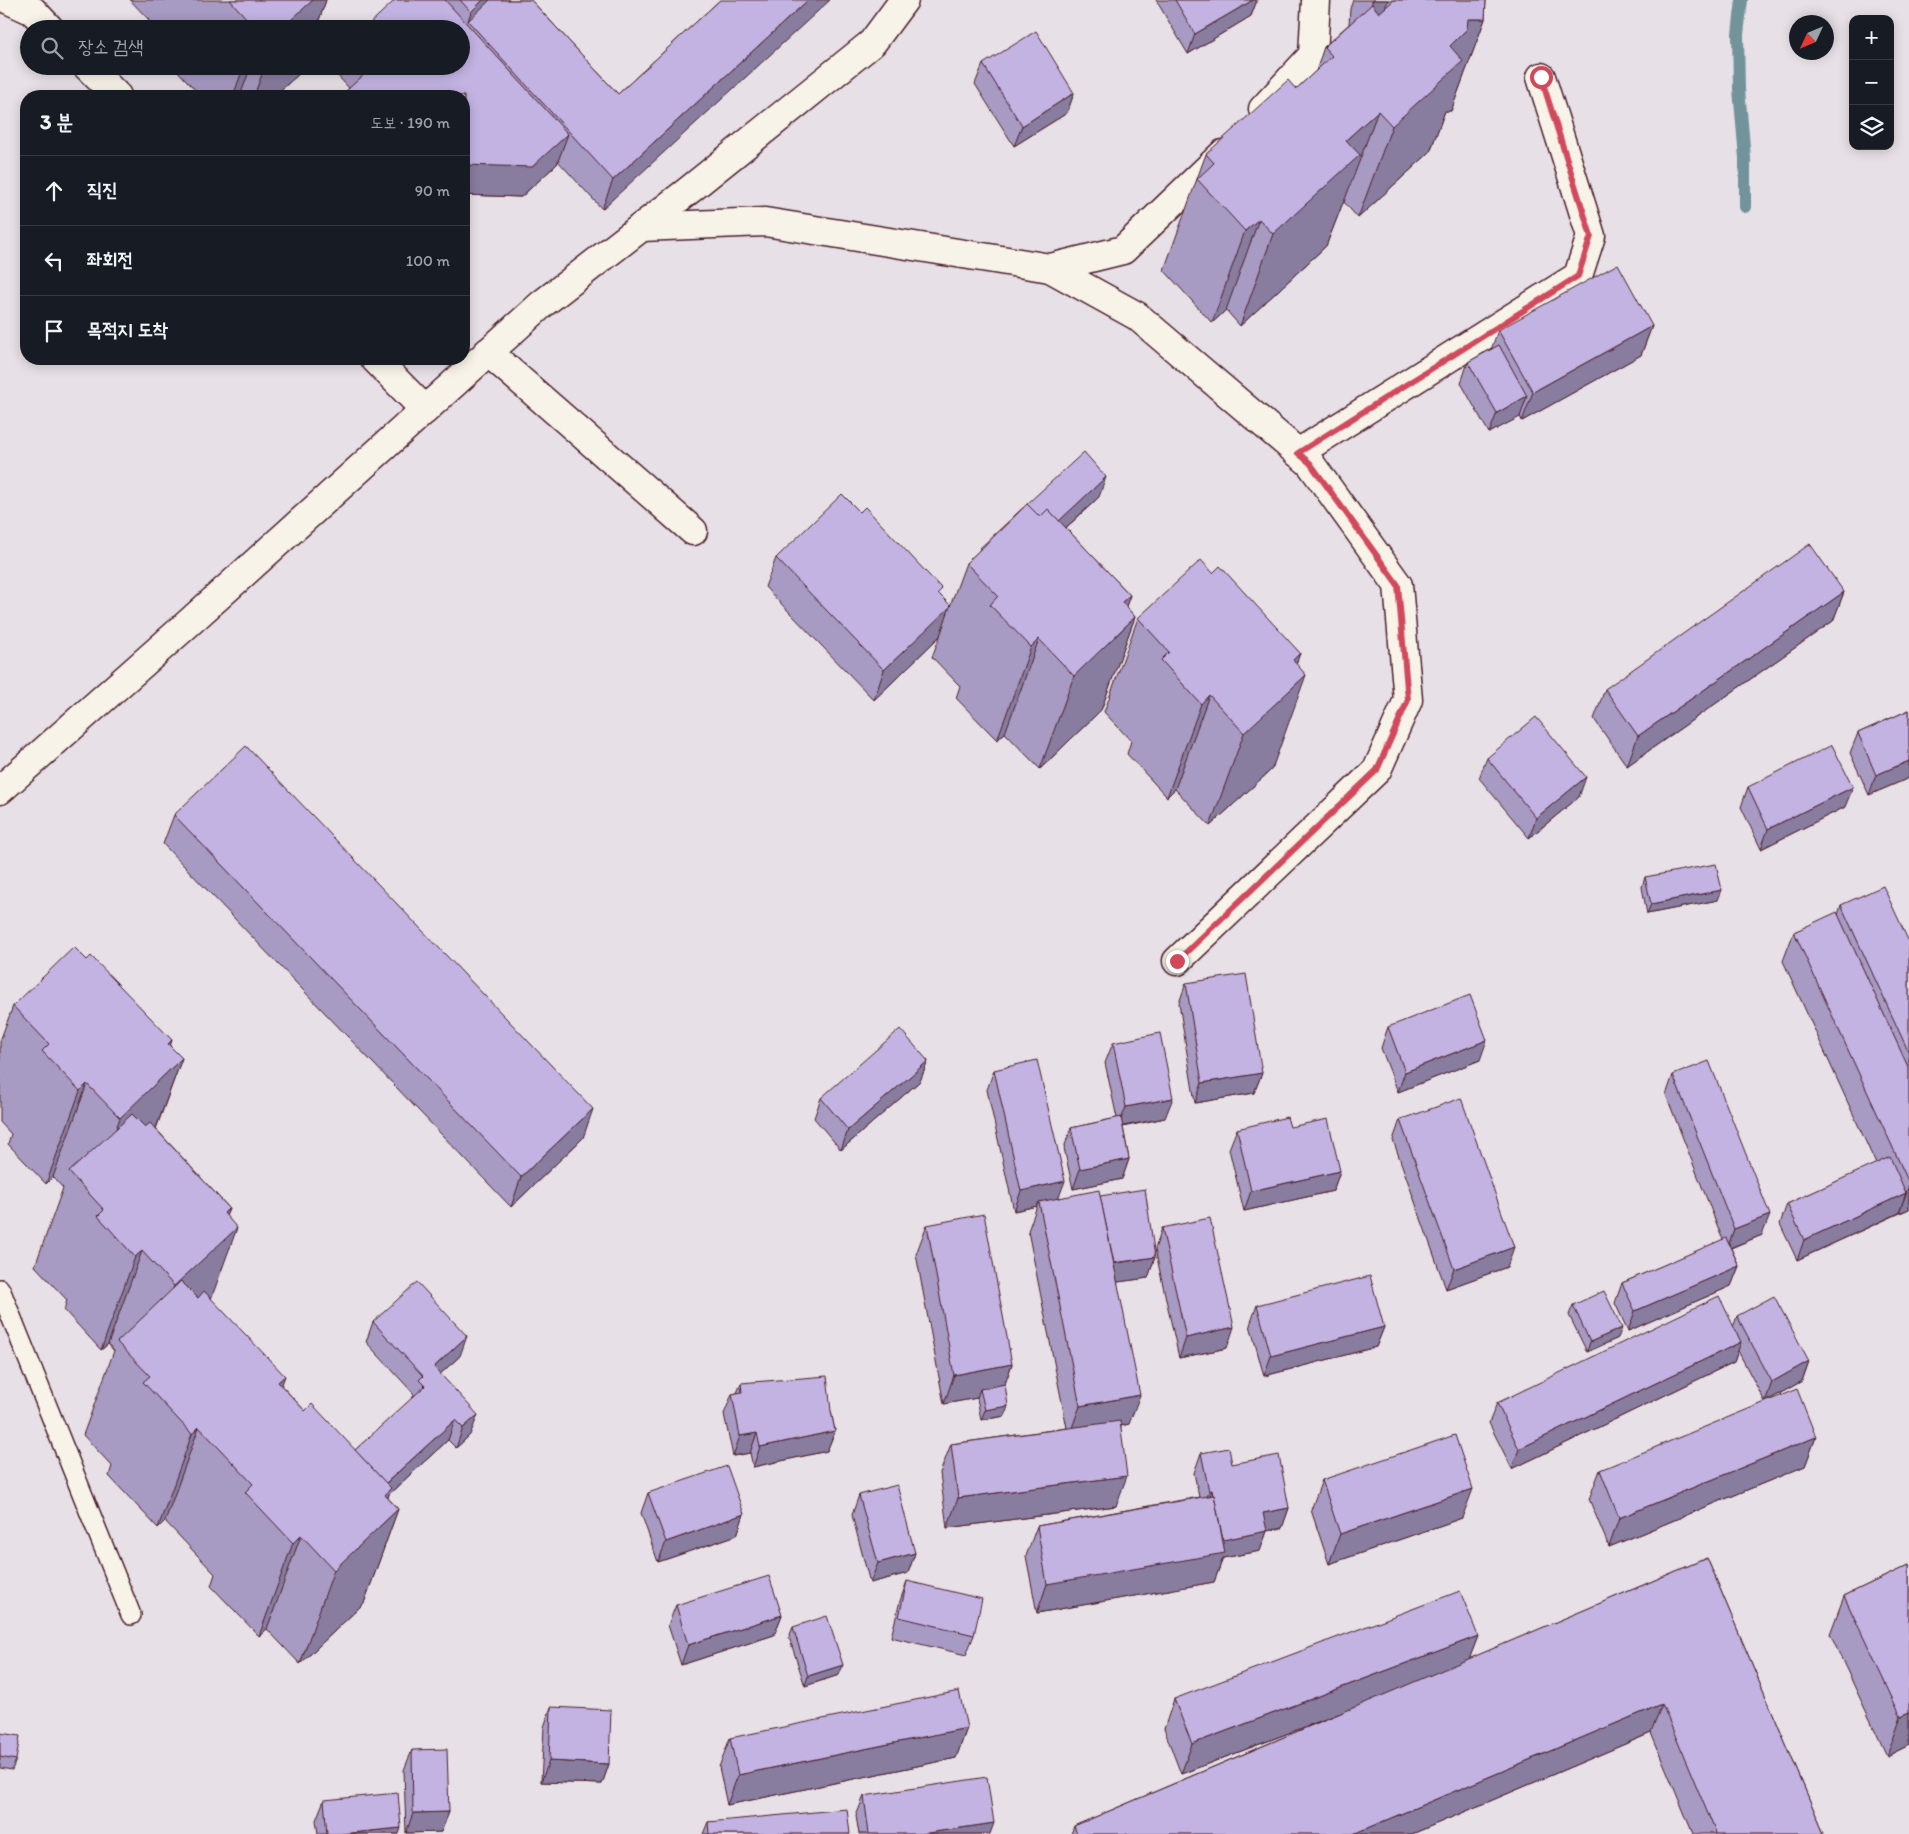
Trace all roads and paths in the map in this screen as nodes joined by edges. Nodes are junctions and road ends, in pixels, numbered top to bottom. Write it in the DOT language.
graph roads {
  1 [pos="9,0"];
  2 [pos="904,0"];
  3 [pos="1316,0"];
  4 [pos="42,20"];
  5 [pos="96,75"];
  6 [pos="1541,77"];
  7 [pos="111,90"];
  8 [pos="642,227"];
  9 [pos="1050,268"];
  10 [pos="488,352"];
  11 [pos="381,365"];
  12 [pos="425,410"];
  13 [pos="1298,453"];
  14 [pos="693,531"];
  15 [pos="0,790"];
  16 [pos="1177,961"];
  17 [pos="0,1289"];
  18 [pos="131,1615"];
  1 -- 4 [label="street"];
  2 -- 8 [label="street"];
  3 -- 9 [label="street"];
  5 -- 7 [label="street"];
  6 -- 13 [label="street"];
  8 -- 9 [label="street"];
  8 -- 10 [label="street"];
  9 -- 13 [label="street"];
  10 -- 12 [label="street"];
  10 -- 14 [label="street"];
  11 -- 12 [label="street"];
  12 -- 15 [label="street"];
  13 -- 16 [label="street"];
  17 -- 18 [label="lane"];
}
